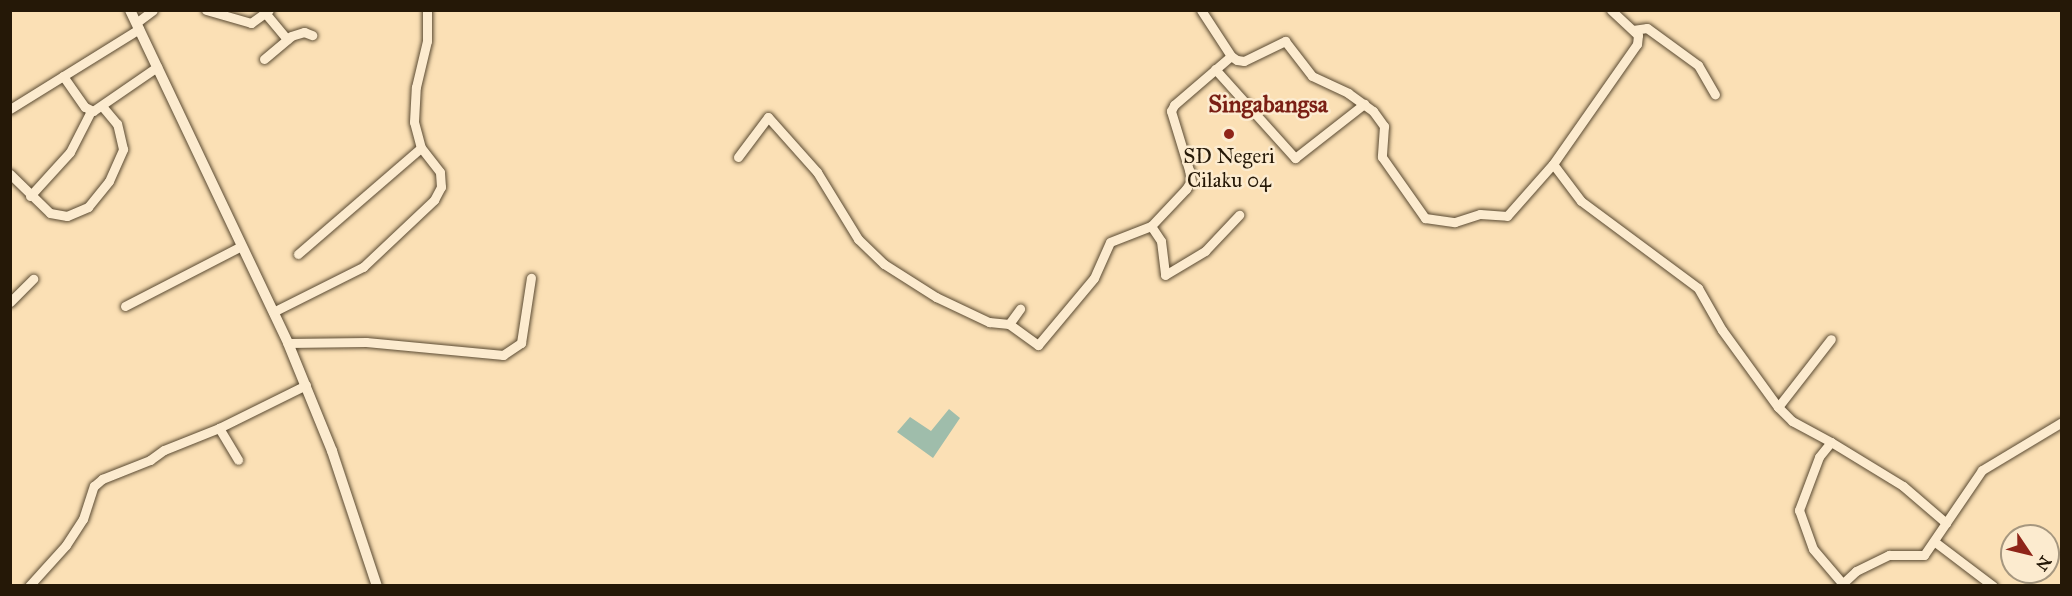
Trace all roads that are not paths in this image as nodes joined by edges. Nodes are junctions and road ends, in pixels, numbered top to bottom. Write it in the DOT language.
graph roads {
  1 [pos="130,10"];
  2 [pos="153,10"];
  3 [pos="206,10"];
  4 [pos="427,10"];
  5 [pos="1201,10"];
  6 [pos="1611,10"];
  7 [pos="268,12"];
  8 [pos="137,26"];
  9 [pos="1633,30"];
  10 [pos="312,35"];
  11 [pos="287,39"];
  12 [pos="1231,56"];
  13 [pos="264,59"];
  14 [pos="157,67"];
  15 [pos="1215,69"];
  16 [pos="63,76"];
  17 [pos="1714,94"];
  18 [pos="1364,104"];
  19 [pos="102,106"];
  20 [pos="10,109"];
  21 [pos="91,111"];
  22 [pos="421,148"];
  23 [pos="738,157"];
  24 [pos="1553,164"];
  25 [pos="10,174"];
  26 [pos="30,196"];
  27 [pos="1239,215"];
  28 [pos="1151,226"];
  29 [pos="241,246"];
  30 [pos="298,254"];
  31 [pos="531,278"];
  32 [pos="33,279"];
  33 [pos="10,302"];
  34 [pos="125,306"];
  35 [pos="1020,309"];
  36 [pos="273,312"];
  37 [pos="1009,324"];
  38 [pos="1831,339"];
  39 [pos="288,343"];
  40 [pos="306,384"];
  41 [pos="1778,407"];
  42 [pos="2061,422"];
  43 [pos="219,428"];
  44 [pos="1831,442"];
  45 [pos="238,460"];
  46 [pos="1946,523"];
  47 [pos="1935,542"];
  48 [pos="1841,584"];
  49 [pos="30,585"];
  50 [pos="377,585"];
  51 [pos="1993,585"];
  1 -- 8 [label="street"];
  2 -- 8 [label="street"];
  3 -- 7 [label="street"];
  4 -- 22 [label="street"];
  5 -- 12 [label="street"];
  6 -- 9 [label="street"];
  7 -- 11 [label="street"];
  8 -- 14 [label="street"];
  8 -- 16 [label="street"];
  9 -- 17 [label="street"];
  9 -- 24 [label="street"];
  10 -- 11 [label="street"];
  11 -- 13 [label="street"];
  12 -- 15 [label="street"];
  12 -- 18 [label="street"];
  14 -- 19 [label="street"];
  14 -- 29 [label="street"];
  15 -- 18 [label="street"];
  15 -- 28 [label="street"];
  16 -- 20 [label="street"];
  16 -- 21 [label="street"];
  18 -- 24 [label="street"];
  19 -- 21 [label="street"];
  19 -- 26 [label="street"];
  21 -- 26 [label="street"];
  22 -- 30 [label="street"];
  22 -- 36 [label="street"];
  23 -- 37 [label="street"];
  24 -- 41 [label="street"];
  25 -- 26 [label="street"];
  27 -- 28 [label="street"];
  28 -- 37 [label="street"];
  29 -- 34 [label="street"];
  29 -- 36 [label="street"];
  31 -- 39 [label="street"];
  32 -- 33 [label="street"];
  35 -- 37 [label="street"];
  36 -- 39 [label="street"];
  38 -- 41 [label="street"];
  39 -- 40 [label="street"];
  40 -- 43 [label="street"];
  40 -- 50 [label="street"];
  41 -- 44 [label="street"];
  42 -- 46 [label="street"];
  43 -- 45 [label="street"];
  43 -- 49 [label="street"];
  44 -- 46 [label="street"];
  44 -- 48 [label="street"];
  46 -- 47 [label="street"];
  47 -- 48 [label="street"];
  47 -- 51 [label="street"];
}
